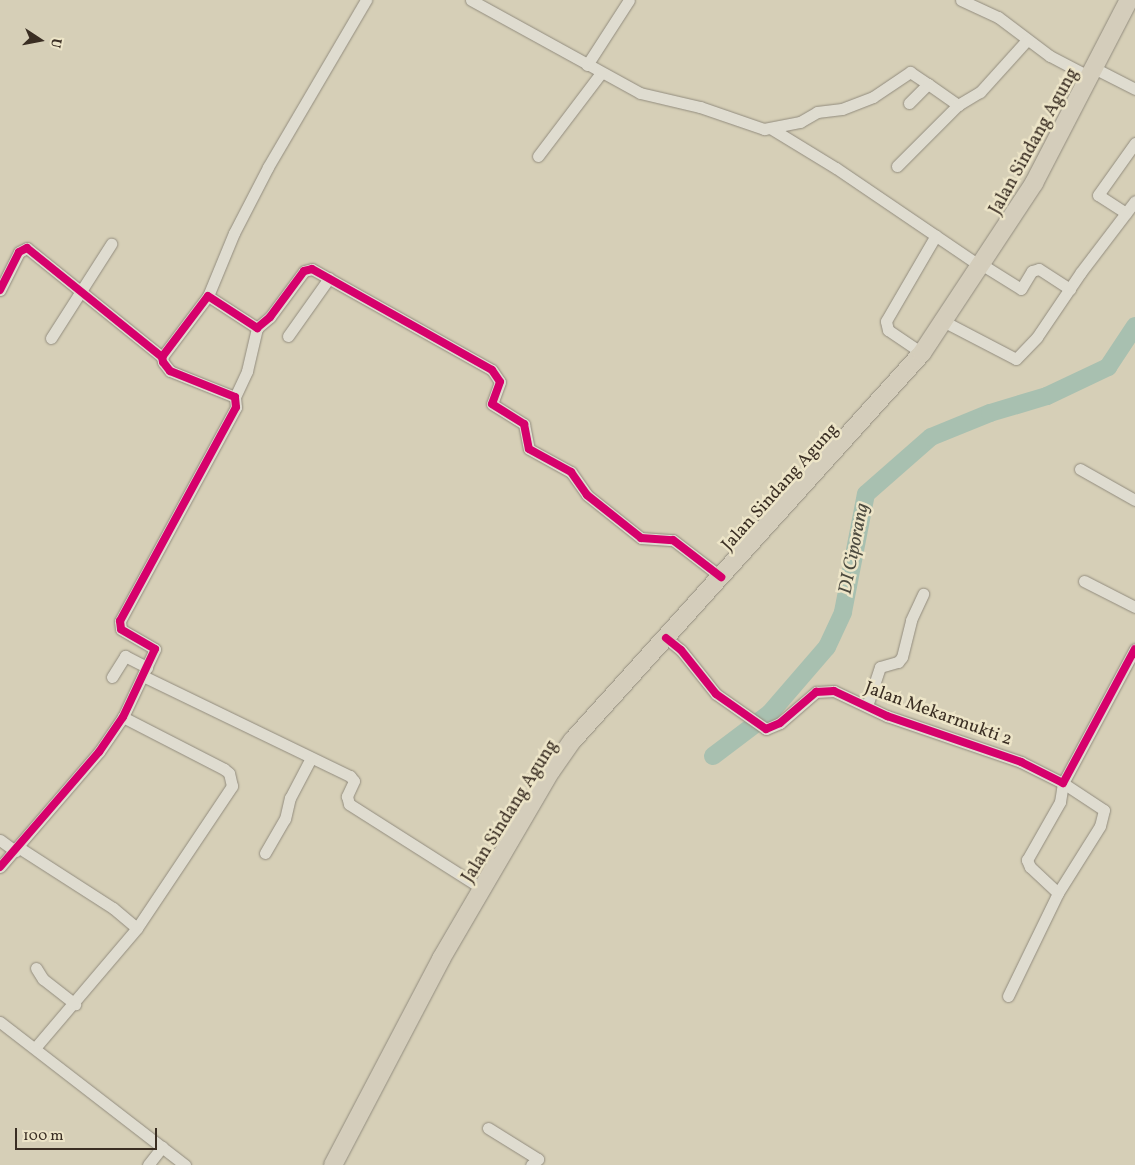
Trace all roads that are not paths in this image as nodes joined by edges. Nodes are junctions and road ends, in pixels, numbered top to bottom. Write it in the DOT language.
graph roads {
  1 [pos="366,0"];
  2 [pos="471,0"];
  3 [pos="629,0"];
  4 [pos="961,0"];
  5 [pos="1129,0"];
  6 [pos="1027,40"];
  7 [pos="587,65"];
  8 [pos="1092,72"];
  9 [pos="601,73"];
  10 [pos="928,84"];
  11 [pos="1135,89"];
  12 [pos="909,103"];
  13 [pos="958,105"];
  14 [pos="772,130"];
  15 [pos="1135,143"];
  16 [pos="538,156"];
  17 [pos="897,166"];
  18 [pos="1135,201"];
  19 [pos="1126,213"];
  20 [pos="936,235"];
  21 [pos="111,244"];
  22 [pos="981,265"];
  23 [pos="329,278"];
  24 [pos="1070,289"];
  25 [pos="0,290"];
  26 [pos="82,290"];
  27 [pos="208,296"];
  28 [pos="943,321"];
  29 [pos="257,328"];
  30 [pos="288,336"];
  31 [pos="51,338"];
  32 [pos="922,353"];
  33 [pos="162,357"];
  34 [pos="235,397"];
  35 [pos="1080,469"];
  36 [pos="1135,500"];
  37 [pos="722,577"];
  38 [pos="1084,581"];
  39 [pos="923,594"];
  40 [pos="1135,607"];
  41 [pos="666,638"];
  42 [pos="1135,649"];
  43 [pos="145,671"];
  44 [pos="112,676"];
  45 [pos="867,706"];
  46 [pos="123,717"];
  47 [pos="312,758"];
  48 [pos="1063,783"];
  49 [pos="0,840"];
  50 [pos="16,849"];
  51 [pos="265,853"];
  52 [pos="0,868"];
  53 [pos="480,887"];
  54 [pos="1058,893"];
  55 [pos="137,928"];
  56 [pos="36,968"];
  57 [pos="1008,996"];
  58 [pos="75,1004"];
  59 [pos="0,1022"];
  60 [pos="35,1048"];
  61 [pos="488,1128"];
  62 [pos="162,1147"];
  63 [pos="537,1163"];
  64 [pos="336,1164"];
  65 [pos="148,1165"];
  66 [pos="184,1165"];
  1 -- 27 [label="street"];
  2 -- 7 [label="street"];
  3 -- 7 [label="street"];
  4 -- 6 [label="street"];
  5 -- 8 [label="main road, Jalan Sindang Agung"];
  6 -- 8 [label="street"];
  6 -- 13 [label="street"];
  7 -- 9 [label="street"];
  8 -- 11 [label="street"];
  8 -- 22 [label="main road, Jalan Sindang Agung"];
  9 -- 14 [label="street"];
  9 -- 16 [label="street"];
  10 -- 12 [label="street"];
  10 -- 13 [label="street"];
  10 -- 14 [label="street"];
  13 -- 17 [label="street"];
  14 -- 20 [label="street"];
  15 -- 19 [label="street"];
  18 -- 19 [label="street"];
  19 -- 24 [label="street"];
  20 -- 22 [label="street"];
  20 -- 32 [label="street"];
  21 -- 26 [label="street"];
  22 -- 24 [label="street"];
  22 -- 28 [label="main road, Jalan Sindang Agung"];
  23 -- 29 [label="street"];
  23 -- 30 [label="street"];
  23 -- 37 [label="street"];
  24 -- 28 [label="street"];
  25 -- 26 [label="street"];
  26 -- 31 [label="street"];
  26 -- 33 [label="street"];
  27 -- 29 [label="street"];
  27 -- 33 [label="street"];
  28 -- 32 [label="main road, Jalan Sindang Agung"];
  29 -- 34 [label="street"];
  32 -- 37 [label="main road, Jalan Sindang Agung"];
  33 -- 34 [label="street"];
  34 -- 43 [label="street"];
  35 -- 36 [label="street"];
  37 -- 41 [label="main road, Jalan Sindang Agung"];
  38 -- 40 [label="street"];
  39 -- 45 [label="street"];
  41 -- 45 [label="street, Jalan Mekarmukti 2"];
  41 -- 53 [label="main road, Jalan Sindang Agung"];
  42 -- 48 [label="street"];
  43 -- 44 [label="street"];
  43 -- 46 [label="street"];
  43 -- 47 [label="street"];
  45 -- 48 [label="street, Jalan Mekarmukti 2"];
  46 -- 50 [label="street"];
  46 -- 55 [label="street"];
  47 -- 51 [label="street"];
  47 -- 53 [label="street"];
  48 -- 54 [label="street"];
  48 -- 54 [label="street, Jalan Mekarmukti 2"];
  49 -- 50 [label="street"];
  50 -- 52 [label="street"];
  50 -- 55 [label="street"];
  53 -- 64 [label="main road, Jalan Sindang Agung"];
  54 -- 57 [label="street"];
  55 -- 58 [label="street"];
  56 -- 58 [label="street"];
  58 -- 60 [label="street"];
  59 -- 60 [label="street"];
  60 -- 62 [label="street"];
  61 -- 63 [label="street"];
  62 -- 65 [label="street"];
  62 -- 66 [label="street"];
}
